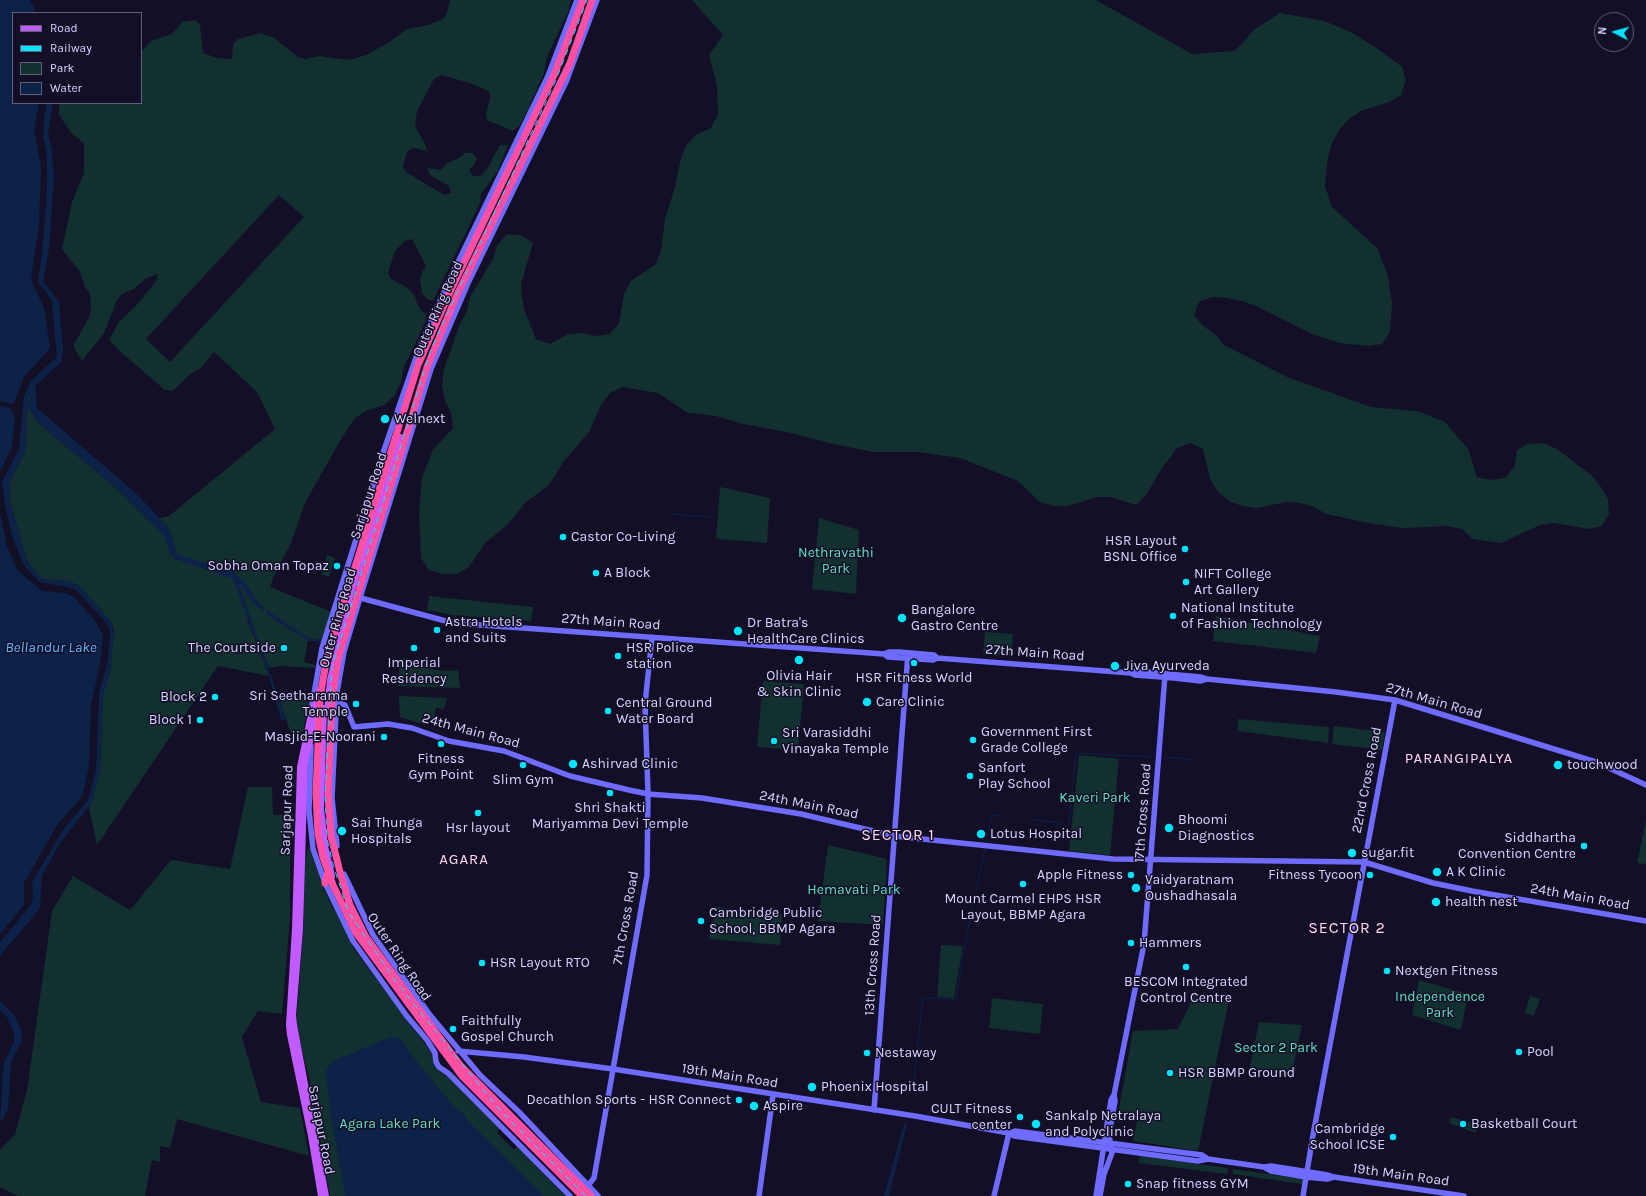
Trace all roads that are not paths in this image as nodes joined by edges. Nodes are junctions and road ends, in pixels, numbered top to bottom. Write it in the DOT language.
graph roads {
  1 [pos="577,0"];
  2 [pos="583,0"];
  3 [pos="592,0"];
  4 [pos="597,0"];
  5 [pos="399,428"];
  6 [pos="401,437"];
  7 [pos="340,592"];
  8 [pos="350,595"];
  9 [pos="360,598"];
  10 [pos="652,637"];
  11 [pos="908,656"];
  12 [pos="1165,676"];
  13 [pos="326,680"];
  14 [pos="1394,700"];
  15 [pos="336,702"];
  16 [pos="325,711"];
  17 [pos="336,711"];
  18 [pos="311,714"];
  19 [pos="311,738"];
  20 [pos="1646,785"];
  21 [pos="648,794"];
  22 [pos="894,836"];
  23 [pos="1151,860"];
  24 [pos="1364,862"];
  25 [pos="328,871"];
  26 [pos="324,883"];
  27 [pos="333,885"];
  28 [pos="1646,920"];
  29 [pos="459,1050"];
  30 [pos="450,1056"];
  31 [pos="613,1069"];
  32 [pos="1114,1095"];
  33 [pos="773,1096"];
  34 [pos="874,1110"];
  35 [pos="1009,1133"];
  36 [pos="1103,1145"];
  37 [pos="1111,1146"];
  38 [pos="317,1158"];
  39 [pos="1103,1168"];
  40 [pos="1307,1174"];
  41 [pos="584,1192"];
  42 [pos="321,1196"];
  43 [pos="326,1196"];
  44 [pos="570,1196"];
  45 [pos="591,1196"];
  46 [pos="598,1196"];
  47 [pos="759,1196"];
  48 [pos="994,1196"];
  49 [pos="1096,1196"];
  50 [pos="1100,1196"];
  51 [pos="1304,1196"];
  52 [pos="1464,1196"];
  1 -- 7 [label="street"];
  2 -- 5 [label="highway, Outer Ring Road"];
  3 -- 30 [label="highway, Outer Ring Road"];
  4 -- 9 [label="street"];
  5 -- 6 [label="highway"];
  5 -- 25 [label="highway, Outer Ring Road"];
  6 -- 8 [label="main road, Sarjapur Road"];
  7 -- 8 [label="street, 27th Main Road"];
  7 -- 18 [label="street"];
  8 -- 9 [label="street, 27th Main Road"];
  8 -- 13 [label="main road, Sarjapur Road"];
  8 -- 16 [label="main road"];
  9 -- 10 [label="street, 27th Main Road"];
  9 -- 15 [label="street"];
  10 -- 11 [label="street, 27th Main Road"];
  10 -- 21 [label="street, 7th Cross Road"];
  11 -- 12 [label="street, 27th Main Road"];
  11 -- 22 [label="street, 13th Cross Road"];
  12 -- 14 [label="street, 27th Main Road"];
  12 -- 23 [label="street, 17th Cross Road"];
  13 -- 16 [label="main road, Outer Ring Road"];
  13 -- 18 [label="main road, Sarjapur Road"];
  14 -- 20 [label="street, 27th Main Road"];
  14 -- 24 [label="street, 22nd Cross Road"];
  15 -- 17 [label="street"];
  15 -- 21 [label="street, 24th Main Road"];
  16 -- 17 [label="main road"];
  16 -- 19 [label="main road, Sarjapur Road"];
  16 -- 27 [label="main road, Outer Ring Road"];
  17 -- 29 [label="street"];
  18 -- 19 [label="street"];
  18 -- 38 [label="main road, Sarjapur Road"];
  19 -- 26 [label="street"];
  19 -- 38 [label="main road, Sarjapur Road"];
  21 -- 22 [label="street, 24th Main Road"];
  21 -- 31 [label="street, 7th Cross Road"];
  22 -- 23 [label="street, 24th Main Road"];
  22 -- 34 [label="street, 13th Cross Road"];
  23 -- 24 [label="street, 24th Main Road"];
  23 -- 32 [label="street, 17th Cross Road"];
  24 -- 28 [label="street, 24th Main Road"];
  24 -- 40 [label="street, 22nd Cross Road"];
  25 -- 26 [label="highway"];
  25 -- 27 [label="highway, Outer Ring Road"];
  26 -- 44 [label="street"];
  27 -- 30 [label="highway, Outer Ring Road"];
  29 -- 30 [label="street"];
  29 -- 31 [label="street, 19th Main Road"];
  29 -- 41 [label="street"];
  30 -- 41 [label="highway, Outer Ring Road"];
  31 -- 33 [label="street, 19th Main Road"];
  31 -- 41 [label="street, 7th Cross Road"];
  32 -- 36 [label="street, 17th Cross Road"];
  32 -- 37 [label="street, 17th Cross Road"];
  33 -- 34 [label="street, 19th Main Road"];
  33 -- 47 [label="street"];
  34 -- 35 [label="street, 19th Main Road"];
  35 -- 36 [label="street, 19th Main Road"];
  35 -- 48 [label="street"];
  36 -- 37 [label="street, 19th Main Road"];
  36 -- 39 [label="street, 17th Cross Road"];
  37 -- 39 [label="street, 17th Cross Road"];
  37 -- 40 [label="street, 19th Main Road"];
  38 -- 42 [label="main road, Sarjapur Road"];
  38 -- 43 [label="main road, Sarjapur Road"];
  39 -- 49 [label="street, 17th Cross Road"];
  39 -- 50 [label="street, 17th Cross Road"];
  40 -- 51 [label="street, 22nd Cross Road"];
  40 -- 52 [label="street, 19th Main Road"];
  41 -- 45 [label="highway, Outer Ring Road"];
  41 -- 46 [label="street"];
}
